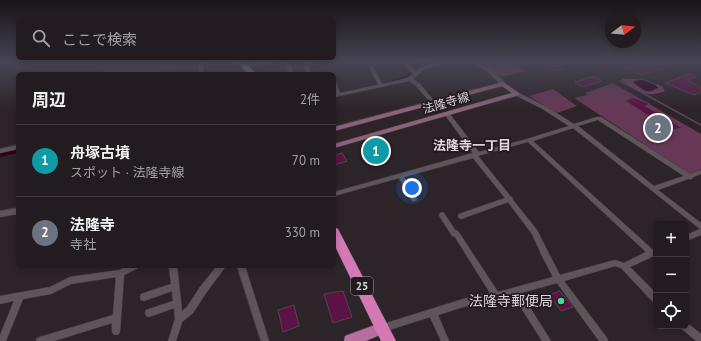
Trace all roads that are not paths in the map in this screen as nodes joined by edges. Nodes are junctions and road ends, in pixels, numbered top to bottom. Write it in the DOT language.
graph roads {
  1 [pos="377,78"];
  2 [pos="497,78"];
  3 [pos="410,79"];
  4 [pos="503,84"];
  5 [pos="381,85"];
  6 [pos="337,94"];
  7 [pos="517,94"];
  8 [pos="433,102"];
  9 [pos="447,114"];
  10 [pos="574,126"];
  11 [pos="336,128"];
  12 [pos="529,140"];
  13 [pos="336,145"];
  14 [pos="16,147"];
  15 [pos="0,151"];
  16 [pos="475,155"];
  17 [pos="701,172"];
  18 [pos="401,176"];
  19 [pos="690,177"];
  20 [pos="654,189"];
  21 [pos="336,193"];
  22 [pos="414,199"];
  23 [pos="510,199"];
  24 [pos="16,211"];
  25 [pos="0,214"];
  26 [pos="442,214"];
  27 [pos="461,216"];
  28 [pos="701,227"];
  29 [pos="701,232"];
  30 [pos="336,236"];
  31 [pos="689,237"];
  32 [pos="653,252"];
  33 [pos="653,253"];
  34 [pos="624,266"];
  35 [pos="131,268"];
  36 [pos="173,268"];
  37 [pos="220,268"];
  38 [pos="242,268"];
  39 [pos="120,273"];
  40 [pos="560,279"];
  41 [pos="175,286"];
  42 [pos="515,291"];
  43 [pos="20,296"];
  44 [pos="496,296"];
  45 [pos="653,296"];
  46 [pos="144,297"];
  47 [pos="0,300"];
  48 [pos="177,303"];
  49 [pos="432,312"];
  50 [pos="149,313"];
  51 [pos="117,318"];
  52 [pos="179,319"];
  53 [pos="383,328"];
  54 [pos="688,329"];
  55 [pos="116,331"];
  56 [pos="701,340"];
  57 [pos="2,341"];
  58 [pos="40,341"];
  59 [pos="172,341"];
  60 [pos="265,341"];
  61 [pos="350,341"];
  62 [pos="389,341"];
  63 [pos="445,341"];
  64 [pos="547,341"];
  65 [pos="604,341"];
  1 -- 5 [label="street"];
  2 -- 4 [label="street"];
  3 -- 5 [label="street"];
  3 -- 8 [label="street"];
  4 -- 7 [label="main road"];
  4 -- 8 [label="main road, 法隆寺線"];
  5 -- 6 [label="street"];
  7 -- 9 [label="main road, 法隆寺線"];
  7 -- 10 [label="street"];
  8 -- 11 [label="main road, 法隆寺線"];
  9 -- 13 [label="main road, 法隆寺線"];
  9 -- 16 [label="street"];
  10 -- 12 [label="street"];
  10 -- 19 [label="street"];
  10 -- 20 [label="street"];
  12 -- 16 [label="street"];
  12 -- 32 [label="street"];
  14 -- 15 [label="street"];
  16 -- 18 [label="street"];
  16 -- 23 [label="street"];
  17 -- 19 [label="street"];
  18 -- 21 [label="street"];
  18 -- 22 [label="street"];
  19 -- 20 [label="street"];
  20 -- 28 [label="street"];
  23 -- 27 [label="street"];
  23 -- 40 [label="street"];
  24 -- 25 [label="street"];
  26 -- 44 [label="street"];
  29 -- 31 [label="street"];
  30 -- 53 [label="highway, 25"];
  33 -- 34 [label="street"];
  34 -- 40 [label="street"];
  34 -- 45 [label="street"];
  35 -- 39 [label="street"];
  36 -- 41 [label="street"];
  37 -- 52 [label="street"];
  38 -- 60 [label="street"];
  39 -- 43 [label="street"];
  39 -- 51 [label="street"];
  40 -- 42 [label="street"];
  40 -- 65 [label="street"];
  41 -- 46 [label="street"];
  41 -- 48 [label="street"];
  42 -- 44 [label="street"];
  42 -- 64 [label="street"];
  43 -- 47 [label="street"];
  43 -- 57 [label="street"];
  44 -- 49 [label="street"];
  48 -- 50 [label="street"];
  48 -- 52 [label="street"];
  49 -- 53 [label="street"];
  49 -- 63 [label="street"];
  51 -- 55 [label="street"];
  51 -- 58 [label="street"];
  52 -- 59 [label="street"];
  53 -- 61 [label="main road"];
  53 -- 62 [label="highway, 25"];
  54 -- 56 [label="street"];
}
